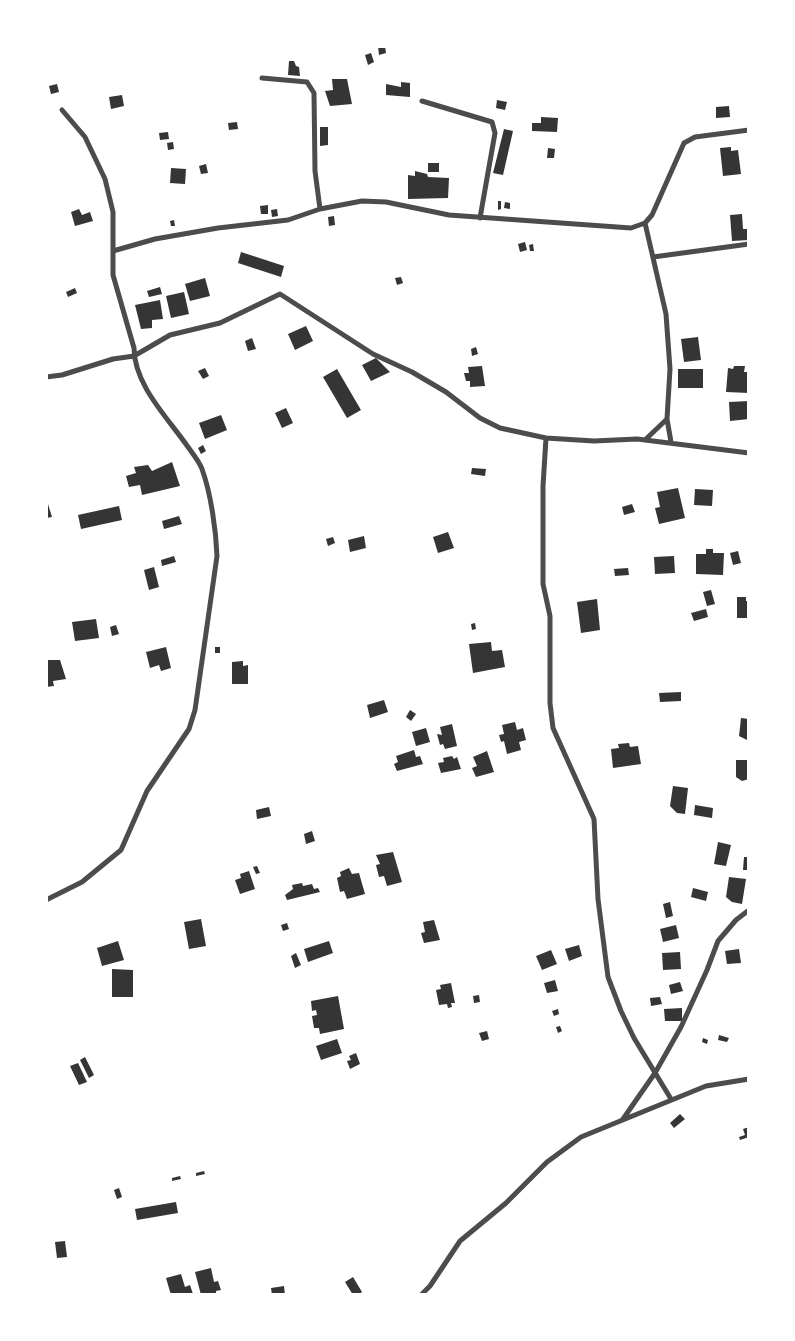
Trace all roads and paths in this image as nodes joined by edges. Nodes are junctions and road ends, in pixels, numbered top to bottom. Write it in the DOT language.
graph roads {
  1 [pos="262,78"];
  2 [pos="422,101"];
  3 [pos="62,110"];
  4 [pos="749,130"];
  5 [pos="320,209"];
  6 [pos="480,218"];
  7 [pos="645,223"];
  8 [pos="749,244"];
  9 [pos="113,251"];
  10 [pos="653,257"];
  11 [pos="134,356"];
  12 [pos="46,378"];
  13 [pos="667,419"];
  14 [pos="546,438"];
  15 [pos="646,440"];
  16 [pos="671,442"];
  17 [pos="749,453"];
  18 [pos="46,900"];
  19 [pos="749,910"];
  20 [pos="655,1073"];
  21 [pos="749,1079"];
  22 [pos="672,1099"];
  23 [pos="622,1121"];
  24 [pos="421,1295"];
  1 -- 5 [label="street"];
  2 -- 6 [label="street"];
  3 -- 9 [label="street"];
  4 -- 7 [label="street"];
  5 -- 6 [label="street"];
  5 -- 9 [label="street"];
  6 -- 7 [label="street"];
  7 -- 10 [label="street"];
  8 -- 10 [label="street"];
  9 -- 11 [label="street"];
  10 -- 13 [label="street"];
  11 -- 12 [label="street"];
  11 -- 14 [label="street"];
  11 -- 18 [label="street"];
  13 -- 15 [label="street"];
  13 -- 16 [label="street"];
  14 -- 15 [label="street"];
  14 -- 20 [label="street"];
  15 -- 16 [label="street"];
  16 -- 17 [label="street"];
  19 -- 20 [label="street"];
  20 -- 22 [label="street"];
  20 -- 23 [label="street"];
  21 -- 22 [label="street"];
  22 -- 23 [label="street"];
  23 -- 24 [label="street"];
}
